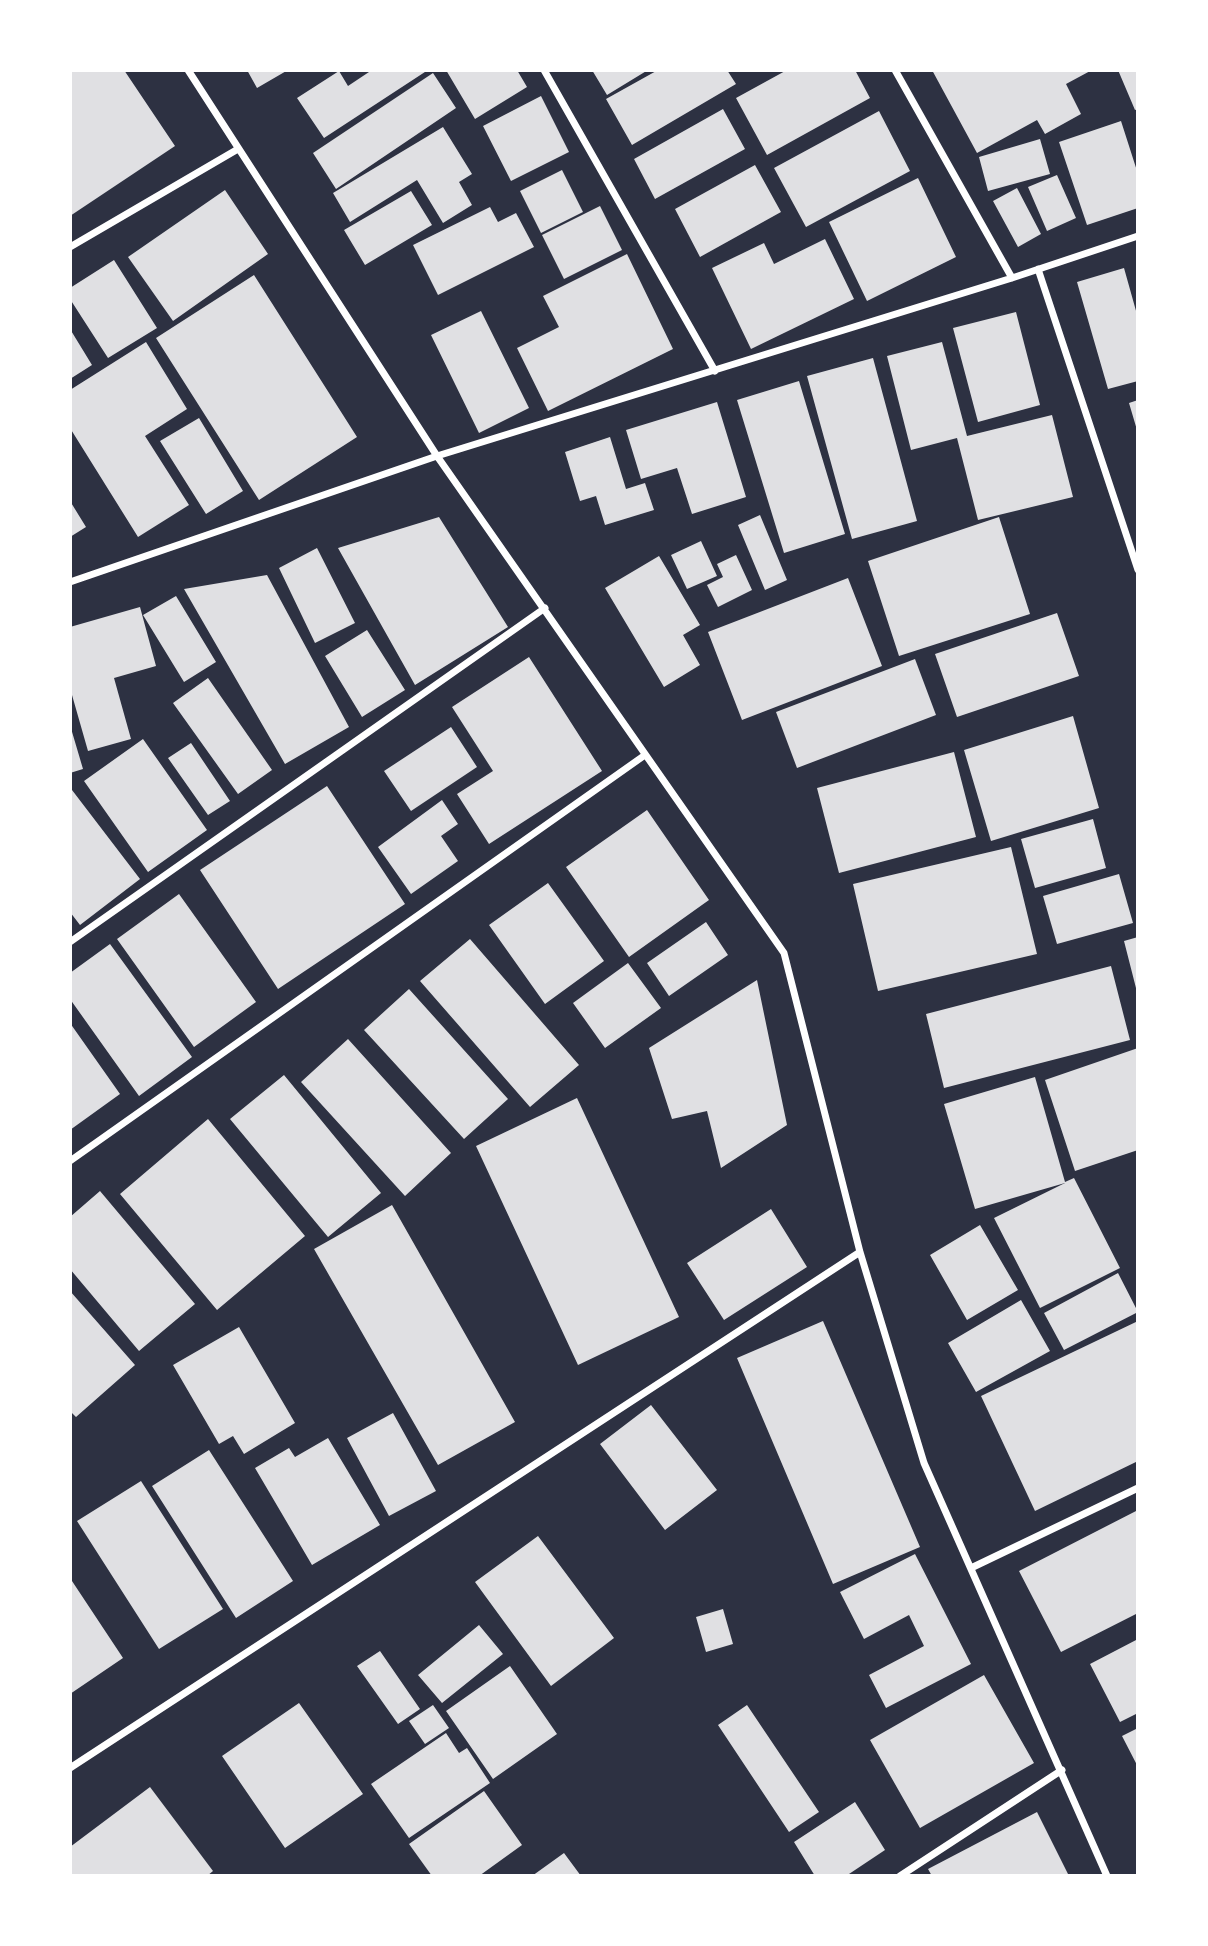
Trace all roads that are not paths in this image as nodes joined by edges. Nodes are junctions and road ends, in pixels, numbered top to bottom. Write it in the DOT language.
graph roads {
  1 [pos="188,70"];
  2 [pos="544,70"];
  3 [pos="895,70"];
  4 [pos="238,149"];
  5 [pos="1138,236"];
  6 [pos="70,247"];
  7 [pos="1038,269"];
  8 [pos="1012,278"];
  9 [pos="715,371"];
  10 [pos="437,456"];
  11 [pos="1138,570"];
  12 [pos="70,582"];
  13 [pos="545,608"];
  14 [pos="645,755"];
  15 [pos="70,942"];
  16 [pos="70,1161"];
  17 [pos="860,1252"];
  18 [pos="1138,1488"];
  19 [pos="971,1568"];
  20 [pos="70,1768"];
  21 [pos="1062,1770"];
  22 [pos="900,1876"];
  23 [pos="1107,1876"];
  1 -- 4 [label="street"];
  2 -- 9 [label="street"];
  3 -- 8 [label="street"];
  4 -- 6 [label="street"];
  4 -- 10 [label="street"];
  5 -- 7 [label="street"];
  7 -- 8 [label="street"];
  7 -- 11 [label="street"];
  8 -- 9 [label="street"];
  9 -- 10 [label="street"];
  10 -- 12 [label="street"];
  10 -- 13 [label="street"];
  13 -- 14 [label="street"];
  13 -- 15 [label="street"];
  14 -- 16 [label="street"];
  14 -- 17 [label="street"];
  17 -- 19 [label="street"];
  17 -- 20 [label="street"];
  18 -- 19 [label="street"];
  19 -- 21 [label="street"];
  21 -- 22 [label="street"];
  21 -- 23 [label="street"];
}
